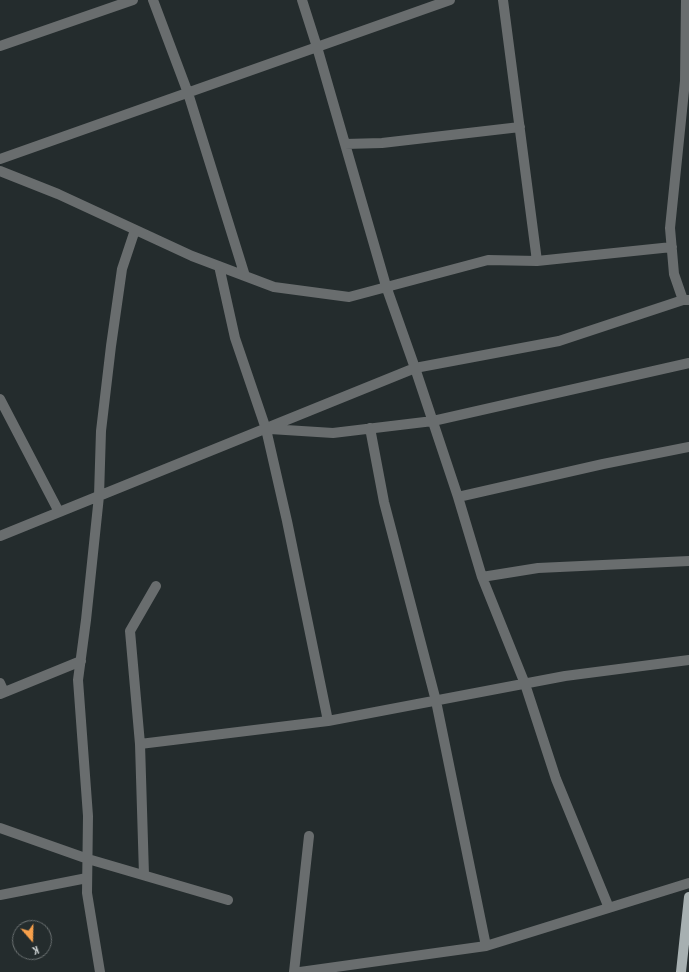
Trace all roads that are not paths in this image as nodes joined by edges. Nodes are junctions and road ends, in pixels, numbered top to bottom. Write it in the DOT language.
graph roads {
  1 [pos="133,0"];
  2 [pos="154,0"];
  3 [pos="302,0"];
  4 [pos="450,0"];
  5 [pos="503,0"];
  6 [pos="686,0"];
  7 [pos="0,46"];
  8 [pos="318,47"];
  9 [pos="188,93"];
  10 [pos="520,128"];
  11 [pos="345,144"];
  12 [pos="0,159"];
  13 [pos="0,171"];
  14 [pos="135,230"];
  15 [pos="672,247"];
  16 [pos="537,261"];
  17 [pos="219,266"];
  18 [pos="245,276"];
  19 [pos="386,286"];
  20 [pos="686,300"];
  21 [pos="689,363"];
  22 [pos="415,368"];
  23 [pos="0,400"];
  24 [pos="433,421"];
  25 [pos="266,428"];
  26 [pos="370,428"];
  27 [pos="689,447"];
  28 [pos="99,496"];
  29 [pos="458,497"];
  30 [pos="59,512"];
  31 [pos="0,536"];
  32 [pos="689,561"];
  33 [pos="482,577"];
  34 [pos="156,586"];
  35 [pos="689,660"];
  36 [pos="81,661"];
  37 [pos="525,684"];
  38 [pos="1,690"];
  39 [pos="436,701"];
  40 [pos="328,721"];
  41 [pos="140,744"];
  42 [pos="0,828"];
  43 [pos="308,836"];
  44 [pos="88,859"];
  45 [pos="144,875"];
  46 [pos="87,878"];
  47 [pos="689,883"];
  48 [pos="0,895"];
  49 [pos="689,897"];
  50 [pos="228,900"];
  51 [pos="609,908"];
  52 [pos="688,921"];
  53 [pos="486,946"];
  54 [pos="100,972"];
  55 [pos="294,972"];
  56 [pos="300,972"];
  57 [pos="681,972"];
  1 -- 7 [label="street"];
  2 -- 9 [label="street"];
  3 -- 8 [label="street"];
  4 -- 8 [label="street"];
  5 -- 10 [label="street"];
  6 -- 15 [label="street"];
  8 -- 9 [label="street"];
  8 -- 11 [label="street"];
  9 -- 12 [label="street"];
  9 -- 18 [label="street"];
  10 -- 11 [label="street"];
  10 -- 16 [label="street"];
  11 -- 19 [label="street"];
  13 -- 14 [label="street"];
  14 -- 17 [label="street"];
  14 -- 28 [label="street"];
  15 -- 16 [label="street"];
  15 -- 20 [label="street"];
  16 -- 19 [label="street"];
  17 -- 18 [label="street"];
  17 -- 25 [label="street"];
  18 -- 19 [label="street"];
  19 -- 22 [label="street"];
  20 -- 22 [label="street"];
  21 -- 24 [label="street"];
  22 -- 24 [label="street"];
  22 -- 25 [label="street"];
  23 -- 30 [label="street"];
  24 -- 26 [label="street"];
  24 -- 29 [label="street"];
  25 -- 26 [label="street"];
  25 -- 28 [label="street"];
  25 -- 40 [label="street"];
  26 -- 39 [label="street"];
  27 -- 29 [label="street"];
  28 -- 30 [label="street"];
  28 -- 36 [label="street"];
  29 -- 33 [label="street"];
  30 -- 31 [label="street"];
  32 -- 33 [label="street"];
  33 -- 37 [label="street"];
  34 -- 41 [label="street"];
  35 -- 37 [label="street"];
  36 -- 38 [label="street"];
  36 -- 44 [label="street"];
  37 -- 39 [label="street"];
  37 -- 51 [label="street"];
  39 -- 40 [label="street"];
  39 -- 53 [label="street"];
  40 -- 41 [label="street"];
  41 -- 45 [label="street"];
  42 -- 44 [label="street"];
  43 -- 55 [label="street"];
  44 -- 45 [label="street"];
  44 -- 46 [label="street"];
  45 -- 50 [label="street"];
  46 -- 48 [label="street"];
  46 -- 54 [label="street"];
  47 -- 51 [label="street"];
  49 -- 52 [label="main road"];
  51 -- 53 [label="street"];
  52 -- 57 [label="main road"];
  53 -- 56 [label="street"];
}
